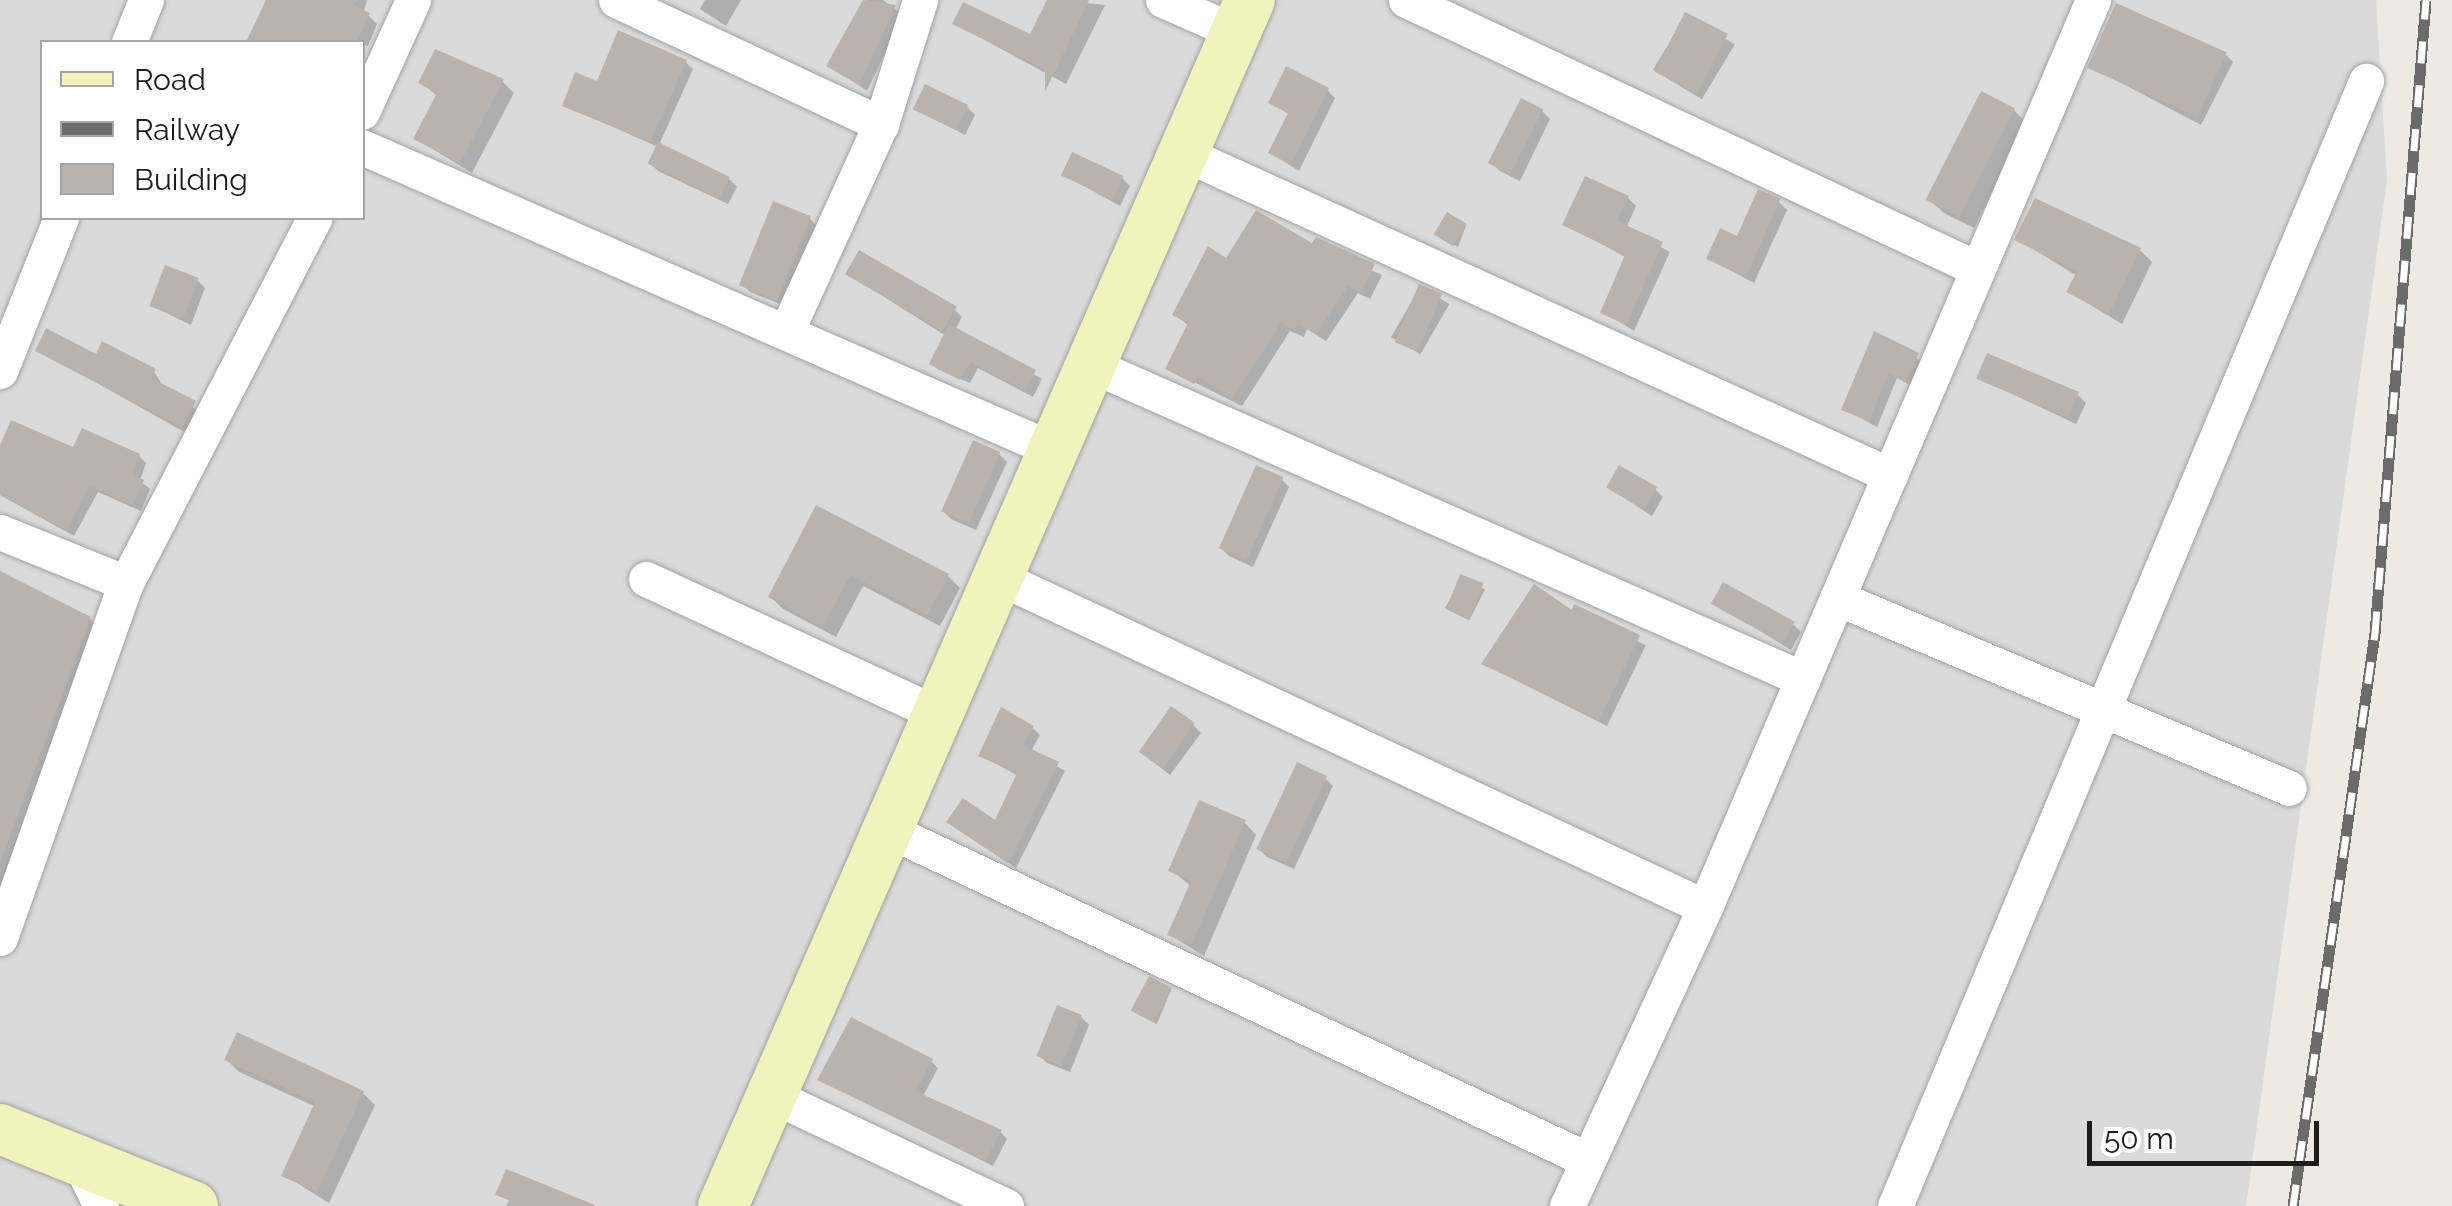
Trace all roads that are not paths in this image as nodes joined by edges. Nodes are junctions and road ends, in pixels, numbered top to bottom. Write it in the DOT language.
graph roads {
  1 [pos="146,0"];
  2 [pos="414,0"];
  3 [pos="616,0"];
  4 [pos="920,0"];
  5 [pos="1163,0"];
  6 [pos="1406,0"];
  7 [pos="2094,0"];
  8 [pos="1243,16"];
  9 [pos="131,40"];
  10 [pos="2366,80"];
  11 [pos="365,106"];
  12 [pos="880,124"];
  13 [pos="365,149"];
  14 [pos="1183,153"];
  15 [pos="59,220"];
  16 [pos="313,220"];
  17 [pos="1978,269"];
  18 [pos="786,332"];
  19 [pos="1091,365"];
  20 [pos="0,371"];
  21 [pos="1054,450"];
  22 [pos="1890,475"];
  23 [pos="0,532"];
  24 [pos="998,577"];
  25 [pos="646,579"];
  26 [pos="126,583"];
  27 [pos="1837,598"];
  28 [pos="1802,679"];
  29 [pos="2099,708"];
  30 [pos="938,714"];
  31 [pos="2289,788"];
  32 [pos="888,830"];
  33 [pos="1705,907"];
  34 [pos="0,938"];
  35 [pos="771,1095"];
  36 [pos="0,1129"];
  37 [pos="1588,1160"];
  38 [pos="79,1161"];
  39 [pos="101,1206"];
  40 [pos="192,1206"];
  41 [pos="723,1206"];
  42 [pos="1006,1206"];
  43 [pos="1566,1206"];
  44 [pos="1895,1206"];
  1 -- 9 [label="street"];
  2 -- 11 [label="street"];
  3 -- 12 [label="street"];
  4 -- 12 [label="street"];
  5 -- 8 [label="street"];
  6 -- 17 [label="street"];
  7 -- 17 [label="street"];
  8 -- 14 [label="street"];
  10 -- 29 [label="street"];
  12 -- 18 [label="street"];
  13 -- 18 [label="street"];
  14 -- 19 [label="street"];
  14 -- 22 [label="street"];
  15 -- 20 [label="street"];
  16 -- 26 [label="street"];
  17 -- 22 [label="street"];
  18 -- 21 [label="street"];
  19 -- 21 [label="street"];
  19 -- 28 [label="street"];
  21 -- 24 [label="street"];
  22 -- 27 [label="street"];
  23 -- 26 [label="street"];
  24 -- 30 [label="street"];
  24 -- 33 [label="street"];
  25 -- 30 [label="street"];
  26 -- 34 [label="street"];
  27 -- 28 [label="street"];
  27 -- 29 [label="street"];
  28 -- 33 [label="street"];
  29 -- 31 [label="street"];
  29 -- 44 [label="street"];
  30 -- 32 [label="street"];
  32 -- 35 [label="street"];
  32 -- 37 [label="street"];
  33 -- 37 [label="street"];
  35 -- 41 [label="street"];
  35 -- 42 [label="street"];
  36 -- 38 [label="street"];
  37 -- 43 [label="street"];
  38 -- 39 [label="street"];
  38 -- 40 [label="street"];
}
